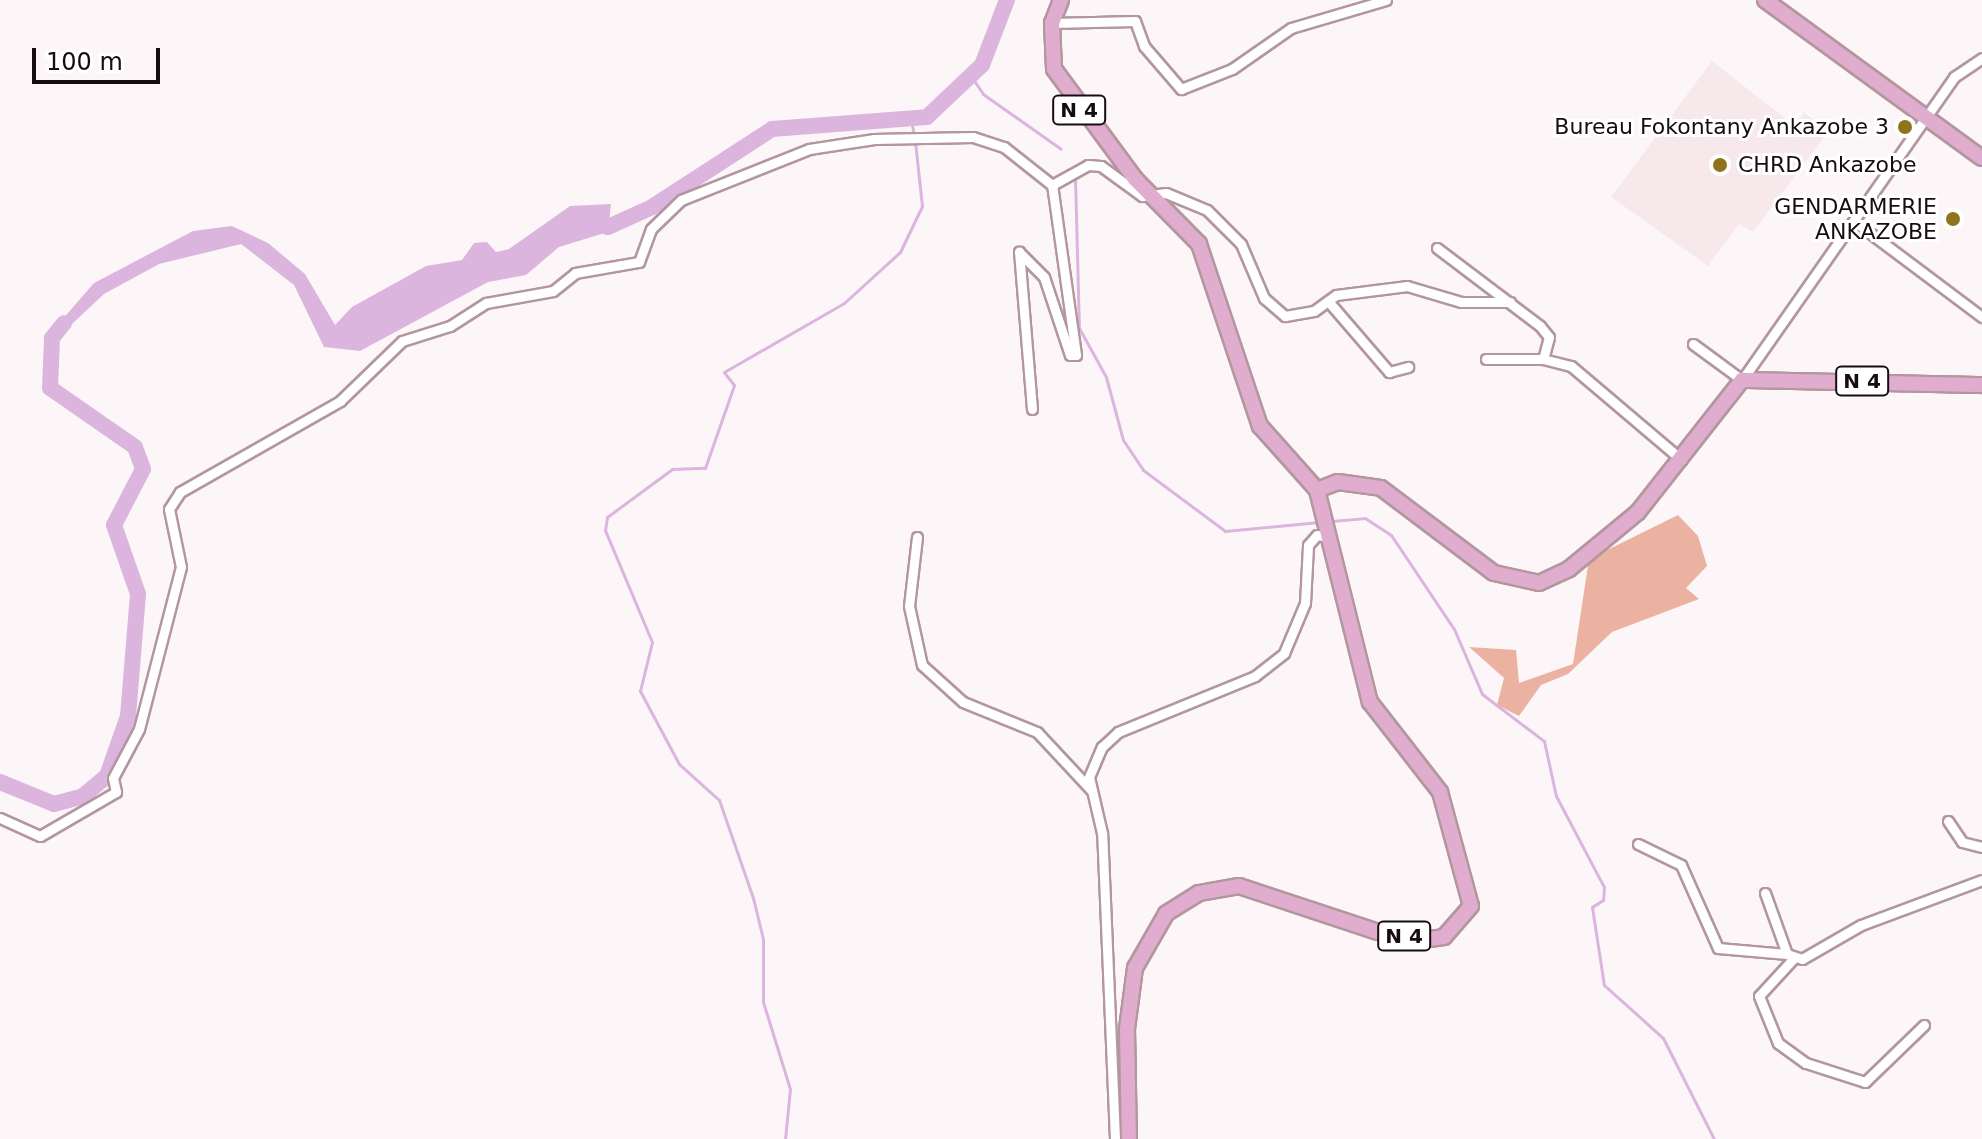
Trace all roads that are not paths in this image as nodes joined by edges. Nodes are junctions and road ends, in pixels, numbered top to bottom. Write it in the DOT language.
graph roads {
  1 [pos="1061,0"];
  2 [pos="1386,0"];
  3 [pos="1765,0"];
  4 [pos="1052,23"];
  5 [pos="1982,58"];
  6 [pos="1928,117"];
  7 [pos="1982,158"];
  8 [pos="1052,185"];
  9 [pos="1159,197"];
  10 [pos="1854,221"];
  11 [pos="1437,248"];
  12 [pos="1328,301"];
  13 [pos="1510,302"];
  14 [pos="1982,317"];
  15 [pos="1693,344"];
  16 [pos="1486,359"];
  17 [pos="1543,359"];
  18 [pos="1408,367"];
  19 [pos="1742,380"];
  20 [pos="1982,385"];
  21 [pos="1032,409"];
  22 [pos="1685,461"];
  23 [pos="1317,490"];
  24 [pos="1325,526"];
  25 [pos="917,537"];
  26 [pos="1093,793"];
  27 [pos="0,818"];
  28 [pos="1948,821"];
  29 [pos="1638,844"];
  30 [pos="1982,847"];
  31 [pos="1982,880"];
  32 [pos="1765,893"];
  33 [pos="1790,957"];
  34 [pos="1924,1025"];
  35 [pos="1115,1139"];
  36 [pos="1129,1139"];
  1 -- 4 [label="main road, N 4"];
  2 -- 4 [label="street"];
  3 -- 6 [label="main road"];
  4 -- 9 [label="main road, N 4"];
  5 -- 6 [label="street"];
  6 -- 7 [label="main road"];
  6 -- 10 [label="street"];
  8 -- 9 [label="street"];
  8 -- 21 [label="street"];
  8 -- 27 [label="street"];
  9 -- 12 [label="street"];
  9 -- 23 [label="main road, N 4"];
  10 -- 14 [label="street"];
  10 -- 19 [label="street"];
  11 -- 13 [label="street"];
  12 -- 13 [label="street"];
  12 -- 18 [label="street"];
  13 -- 17 [label="street"];
  15 -- 19 [label="street"];
  16 -- 17 [label="street"];
  17 -- 22 [label="street"];
  19 -- 20 [label="main road, N 4"];
  19 -- 22 [label="main road"];
  22 -- 23 [label="main road"];
  23 -- 24 [label="main road, N 4"];
  24 -- 26 [label="street"];
  24 -- 36 [label="main road, N 4"];
  25 -- 26 [label="street"];
  26 -- 35 [label="street"];
  28 -- 30 [label="street"];
  29 -- 33 [label="street"];
  31 -- 33 [label="street"];
  32 -- 33 [label="street"];
  33 -- 34 [label="street"];
}
